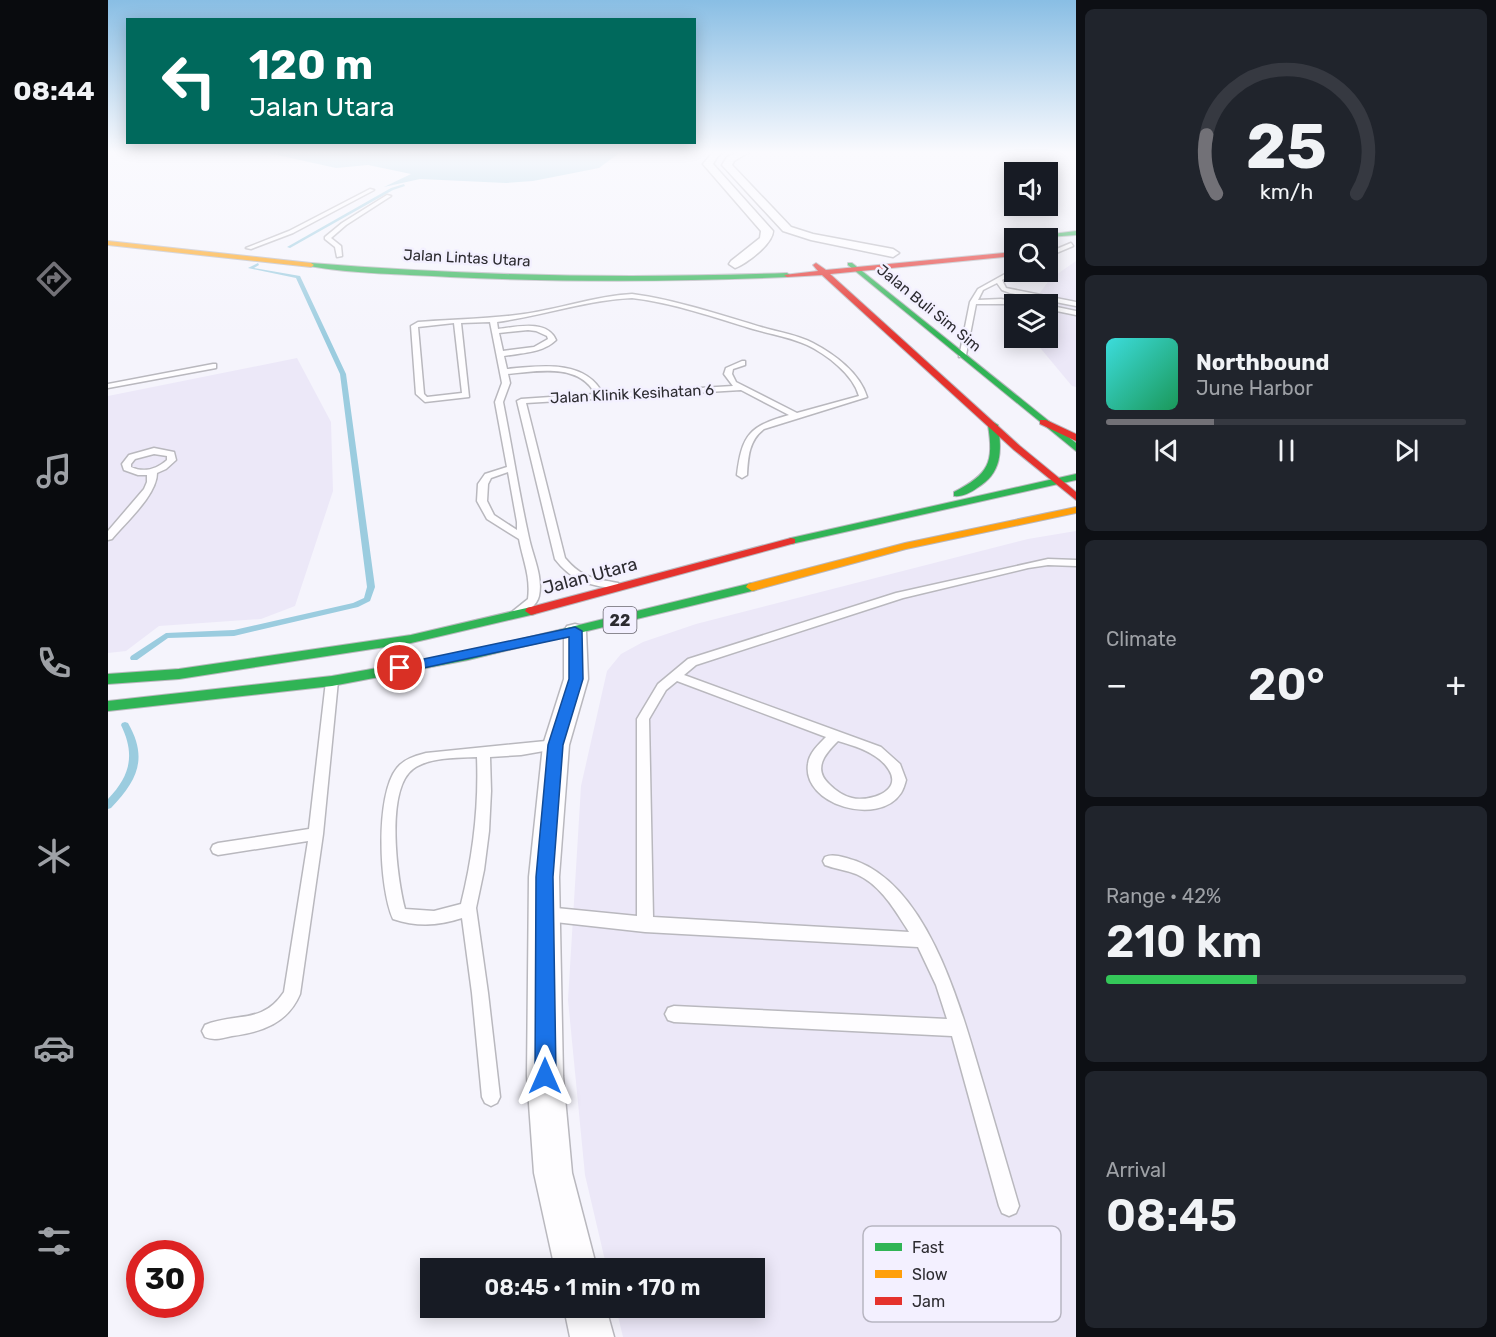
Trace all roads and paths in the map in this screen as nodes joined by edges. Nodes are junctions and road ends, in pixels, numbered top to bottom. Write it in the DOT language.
graph roads {
  1 [pos="327,213"];
  2 [pos="361,213"];
  3 [pos="751,213"];
  4 [pos="772,213"];
  5 [pos="108,233"];
  6 [pos="1058,239"];
  7 [pos="1074,240"];
  8 [pos="108,243"];
  9 [pos="1004,243"];
  10 [pos="1058,245"];
  11 [pos="1058,249"];
  12 [pos="893,253"];
  13 [pos="249,254"];
  14 [pos="1004,255"];
  15 [pos="339,256"];
  16 [pos="1004,256"];
  17 [pos="842,257"];
  18 [pos="809,260"];
  19 [pos="735,264"];
  20 [pos="857,270"];
  21 [pos="825,272"];
  22 [pos="1004,276"];
  23 [pos="709,278"];
  24 [pos="998,279"];
  25 [pos="811,287"];
  26 [pos="897,290"];
  27 [pos="827,292"];
  28 [pos="1004,301"];
  29 [pos="973,302"];
  30 [pos="1076,304"];
  31 [pos="1058,310"];
  32 [pos="1076,314"];
  33 [pos="872,316"];
  34 [pos="493,320"];
  35 [pos="457,321"];
  36 [pos="495,331"];
  37 [pos="500,354"];
  38 [pos="962,356"];
  39 [pos="742,363"];
  40 [pos="213,366"];
  41 [pos="503,372"];
  42 [pos="108,386"];
  43 [pos="743,388"];
  44 [pos="600,396"];
  45 [pos="796,416"];
  46 [pos="1043,422"];
  47 [pos="993,425"];
  48 [pos="1076,438"];
  49 [pos="1076,448"];
  50 [pos="512,468"];
  51 [pos="152,471"];
  52 [pos="742,475"];
  53 [pos="1076,477"];
  54 [pos="1055,479"];
  55 [pos="1076,497"];
  56 [pos="927,508"];
  57 [pos="1076,510"];
  58 [pos="838,528"];
  59 [pos="108,537"];
  60 [pos="522,537"];
  61 [pos="895,549"];
  62 [pos="1076,563"];
  63 [pos="624,586"];
  64 [pos="514,616"];
  65 [pos="575,631"];
  66 [pos="675,676"];
  67 [pos="108,679"];
  68 [pos="332,681"];
  69 [pos="108,706"];
  70 [pos="835,735"];
  71 [pos="556,745"];
  72 [pos="483,753"];
  73 [pos="316,834"];
  74 [pos="219,849"];
  75 [pos="830,861"];
  76 [pos="468,908"];
  77 [pos="546,914"];
  78 [pos="645,925"];
  79 [pos="923,940"];
  80 [pos="674,1014"];
  81 [pos="958,1028"];
  82 [pos="211,1031"];
  83 [pos="491,1097"];
  84 [pos="1009,1206"];
  85 [pos="573,1258"];
  86 [pos="587,1318"];
  87 [pos="592,1337"];
  1 -- 13 [label="lane"];
  2 -- 15 [label="lane"];
  3 -- 19 [label="street"];
  4 -- 12 [label="street"];
  5 -- 13 [label="main road, Jalan Lintas Utara"];
  6 -- 7 [label="main road"];
  7 -- 10 [label="main road"];
  7 -- 11 [label="lane"];
  8 -- 13 [label="main road, Jalan Lintas Utara"];
  9 -- 12 [label="main road, Jalan Buli Sim Sim"];
  12 -- 17 [label="main road, Jalan Buli Sim Sim"];
  13 -- 15 [label="main road, Jalan Lintas Utara"];
  13 -- 23 [label="main road, Jalan Lintas Utara"];
  14 -- 20 [label="main road, Jalan Buli Sim Sim"];
  15 -- 19 [label="main road, Jalan Lintas Utara"];
  16 -- 26 [label="main road"];
  17 -- 18 [label="main road, Jalan Buli Sim Sim"];
  17 -- 20 [label="main road"];
  18 -- 19 [label="main road, Jalan Lintas Utara"];
  18 -- 21 [label="main road"];
  20 -- 21 [label="main road, Jalan Lintas Utara"];
  20 -- 26 [label="main road, Jalan Buli Sim Sim"];
  21 -- 23 [label="main road, Jalan Lintas Utara"];
  21 -- 33 [label="main road"];
  22 -- 24 [label="lane"];
  23 -- 25 [label="main road"];
  24 -- 29 [label="lane"];
  24 -- 30 [label="lane"];
  26 -- 38 [label="main road, Jalan Buli Sim Sim"];
  27 -- 33 [label="main road"];
  28 -- 29 [label="lane"];
  29 -- 38 [label="lane"];
  31 -- 32 [label="lane"];
  33 -- 47 [label="main road"];
  34 -- 35 [label="lane"];
  34 -- 36 [label="lane"];
  34 -- 45 [label="lane"];
  35 -- 35 [label="lane"];
  36 -- 37 [label="lane"];
  36 -- 37 [label="lane"];
  37 -- 41 [label="lane"];
  38 -- 46 [label="main road, Jalan Buli Sim Sim"];
  39 -- 43 [label="lane"];
  40 -- 42 [label="lane"];
  41 -- 44 [label="lane"];
  41 -- 50 [label="lane"];
  43 -- 44 [label="lane, Jalan Klinik Kesihatan 6"];
  43 -- 45 [label="lane"];
  44 -- 63 [label="lane, Jalan Klinik Kesihatan 6"];
  45 -- 52 [label="lane"];
  46 -- 48 [label="main road"];
  46 -- 49 [label="main road, Jalan Buli Sim Sim"];
  47 -- 54 [label="main road"];
  47 -- 56 [label="main road"];
  50 -- 60 [label="lane"];
  50 -- 60 [label="lane"];
  51 -- 59 [label="lane"];
  53 -- 54 [label="main road, Jalan Utara / 22"];
  54 -- 55 [label="main road"];
  54 -- 56 [label="main road, Jalan Utara / 22"];
  56 -- 58 [label="main road, Jalan Utara / 22"];
  57 -- 61 [label="main road, 22"];
  58 -- 61 [label="main road"];
  58 -- 63 [label="main road, Jalan Utara / 22"];
  60 -- 64 [label="lane"];
  61 -- 65 [label="main road, 22"];
  62 -- 66 [label="lane"];
  63 -- 64 [label="main road, Jalan Utara / 22"];
  64 -- 67 [label="main road, Jalan Utara / 22"];
  65 -- 68 [label="main road, 22"];
  65 -- 71 [label="street"];
  66 -- 70 [label="lane"];
  66 -- 78 [label="lane"];
  68 -- 69 [label="main road, 22"];
  68 -- 73 [label="lane"];
  70 -- 70 [label="lane"];
  71 -- 72 [label="lane"];
  71 -- 77 [label="street"];
  72 -- 76 [label="lane"];
  72 -- 76 [label="lane"];
  73 -- 74 [label="lane"];
  73 -- 82 [label="lane"];
  75 -- 79 [label="lane"];
  76 -- 83 [label="lane"];
  77 -- 78 [label="lane"];
  77 -- 85 [label="street"];
  78 -- 79 [label="lane"];
  79 -- 81 [label="lane"];
  80 -- 81 [label="lane"];
  81 -- 84 [label="lane"];
  86 -- 87 [label="street"];
}
